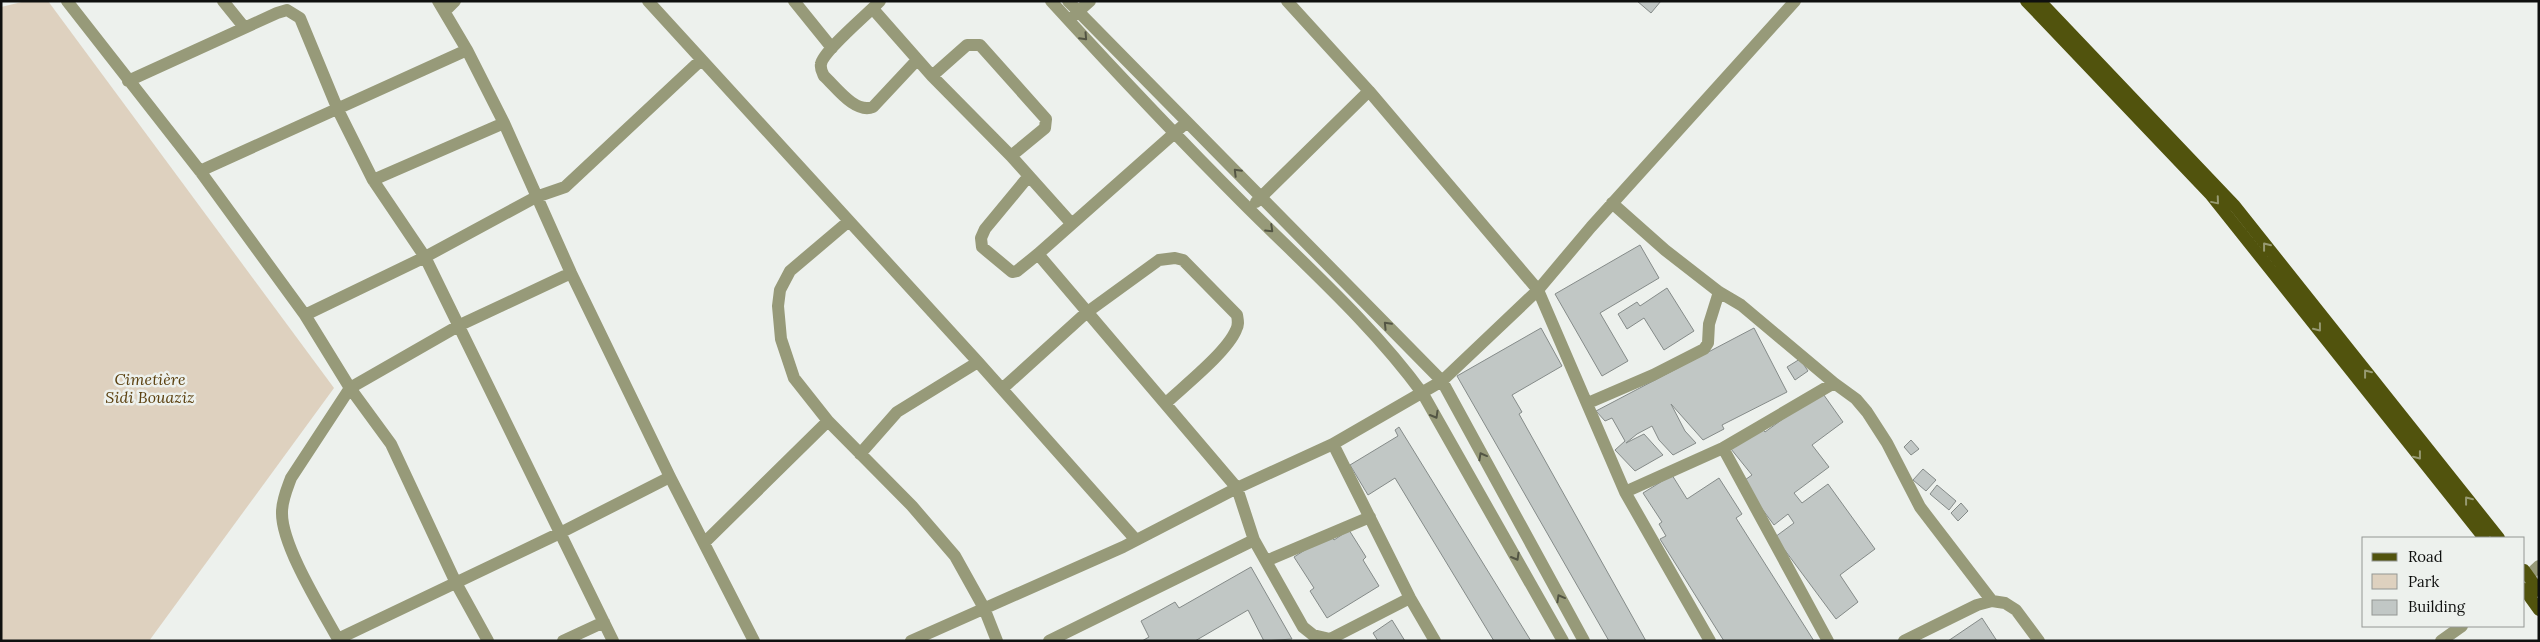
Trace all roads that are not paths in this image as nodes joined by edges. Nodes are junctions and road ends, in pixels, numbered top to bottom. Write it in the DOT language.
graph roads {
  1 [pos="67,1"];
  2 [pos="223,1"];
  3 [pos="454,1"];
  4 [pos="648,1"];
  5 [pos="794,1"];
  6 [pos="1051,1"];
  7 [pos="1068,1"];
  8 [pos="1090,1"];
  9 [pos="1287,1"];
  10 [pos="1796,1"];
  11 [pos="2026,1"];
  12 [pos="2040,1"];
  13 [pos="876,5"];
  14 [pos="441,6"];
  15 [pos="1073,16"];
  16 [pos="244,27"];
  17 [pos="832,48"];
  18 [pos="467,50"];
  19 [pos="702,60"];
  20 [pos="917,60"];
  21 [pos="932,76"];
  22 [pos="128,81"];
  23 [pos="1369,91"];
  24 [pos="338,110"];
  25 [pos="1188,122"];
  26 [pos="504,123"];
  27 [pos="1172,133"];
  28 [pos="1011,156"];
  29 [pos="200,171"];
  30 [pos="1028,177"];
  31 [pos="373,180"];
  32 [pos="1262,196"];
  33 [pos="536,198"];
  34 [pos="1612,203"];
  35 [pos="1249,209"];
  36 [pos="849,221"];
  37 [pos="1071,223"];
  38 [pos="1038,254"];
  39 [pos="425,257"];
  40 [pos="571,273"];
  41 [pos="1538,290"];
  42 [pos="1719,292"];
  43 [pos="1086,313"];
  44 [pos="305,315"];
  45 [pos="460,325"];
  46 [pos="978,362"];
  47 [pos="1442,381"];
  48 [pos="1834,383"];
  49 [pos="350,388"];
  50 [pos="1002,389"];
  51 [pos="1423,394"];
  52 [pos="1588,403"];
  53 [pos="1166,404"];
  54 [pos="828,421"];
  55 [pos="1333,444"];
  56 [pos="1723,448"];
  57 [pos="860,454"];
  58 [pos="670,476"];
  59 [pos="1237,488"];
  60 [pos="1625,492"];
  61 [pos="1370,517"];
  62 [pos="560,533"];
  63 [pos="2483,537"];
  64 [pos="2498,537"];
  65 [pos="1136,540"];
  66 [pos="1254,540"];
  67 [pos="704,543"];
  68 [pos="1266,561"];
  69 [pos="2539,566"];
  70 [pos="2525,575"];
  71 [pos="456,584"];
  72 [pos="2525,590"];
  73 [pos="2539,591"];
  74 [pos="1410,598"];
  75 [pos="1992,601"];
  76 [pos="984,608"];
  77 [pos="2539,610"];
  78 [pos="604,622"];
  79 [pos="2461,627"];
  80 [pos="338,640"];
  81 [pos="488,641"];
  82 [pos="563,641"];
  83 [pos="613,641"];
  84 [pos="754,641"];
  85 [pos="911,641"];
  86 [pos="997,641"];
  87 [pos="1049,641"];
  88 [pos="1435,641"];
  89 [pos="1563,641"];
  90 [pos="1584,641"];
  91 [pos="1710,641"];
  92 [pos="1828,641"];
  93 [pos="1904,641"];
  94 [pos="2039,641"];
  95 [pos="2441,641"];
  1 -- 22 [label="street"];
  2 -- 16 [label="street"];
  3 -- 14 [label="street"];
  4 -- 19 [label="street"];
  5 -- 17 [label="street"];
  6 -- 15 [label="street"];
  7 -- 15 [label="street"];
  8 -- 15 [label="street"];
  9 -- 23 [label="street"];
  10 -- 34 [label="street"];
  11 -- 63 [label="main road, one-way"];
  64 -- 12 [label="main road, one-way"];
  13 -- 17 [label="street"];
  13 -- 20 [label="street"];
  14 -- 18 [label="street"];
  15 -- 25 [label="street"];
  15 -- 27 [label="street, one-way"];
  16 -- 22 [label="street"];
  16 -- 24 [label="street"];
  17 -- 20 [label="street"];
  18 -- 24 [label="street"];
  18 -- 26 [label="street"];
  19 -- 33 [label="street"];
  19 -- 36 [label="street"];
  20 -- 21 [label="street"];
  21 -- 28 [label="street"];
  21 -- 28 [label="street"];
  22 -- 29 [label="street"];
  23 -- 32 [label="street"];
  23 -- 41 [label="street"];
  24 -- 29 [label="street"];
  24 -- 31 [label="street"];
  25 -- 27 [label="street"];
  32 -- 25 [label="street, one-way"];
  26 -- 31 [label="street"];
  26 -- 33 [label="street"];
  27 -- 35 [label="street"];
  27 -- 37 [label="street"];
  28 -- 30 [label="street"];
  29 -- 44 [label="street"];
  30 -- 37 [label="street"];
  30 -- 38 [label="street"];
  31 -- 39 [label="street"];
  32 -- 35 [label="street"];
  47 -- 32 [label="street, one-way"];
  33 -- 39 [label="street"];
  33 -- 40 [label="street"];
  34 -- 41 [label="street"];
  34 -- 42 [label="street"];
  35 -- 51 [label="street, one-way"];
  36 -- 46 [label="street"];
  36 -- 54 [label="street"];
  37 -- 38 [label="street"];
  38 -- 43 [label="street"];
  39 -- 44 [label="street"];
  39 -- 45 [label="street"];
  40 -- 45 [label="street"];
  40 -- 58 [label="street"];
  41 -- 47 [label="street"];
  41 -- 52 [label="street"];
  42 -- 48 [label="street"];
  42 -- 52 [label="street"];
  43 -- 50 [label="street"];
  43 -- 53 [label="street"];
  43 -- 53 [label="street"];
  44 -- 49 [label="street"];
  45 -- 49 [label="street"];
  45 -- 62 [label="street"];
  46 -- 50 [label="street"];
  46 -- 57 [label="street"];
  47 -- 51 [label="street"];
  90 -- 47 [label="street, one-way"];
  48 -- 56 [label="street"];
  48 -- 75 [label="street"];
  49 -- 71 [label="street"];
  49 -- 80 [label="street"];
  50 -- 65 [label="street"];
  51 -- 55 [label="street"];
  51 -- 89 [label="street, one-way"];
  52 -- 60 [label="street"];
  53 -- 59 [label="street"];
  54 -- 57 [label="street"];
  54 -- 67 [label="street"];
  55 -- 59 [label="street"];
  55 -- 61 [label="street"];
  56 -- 60 [label="street"];
  56 -- 92 [label="street"];
  57 -- 76 [label="street"];
  58 -- 62 [label="street"];
  58 -- 67 [label="street"];
  59 -- 65 [label="street"];
  59 -- 66 [label="street"];
  60 -- 91 [label="street"];
  61 -- 68 [label="street"];
  61 -- 74 [label="street"];
  62 -- 71 [label="street"];
  62 -- 78 [label="street"];
  65 -- 76 [label="street"];
  66 -- 68 [label="street"];
  66 -- 87 [label="street"];
  67 -- 84 [label="street"];
  68 -- 74 [label="street"];
  69 -- 70 [label="street"];
  70 -- 73 [label="main road"];
  71 -- 80 [label="street"];
  71 -- 81 [label="street"];
  72 -- 77 [label="main road"];
  74 -- 88 [label="street"];
  75 -- 93 [label="street"];
  75 -- 94 [label="street"];
  76 -- 85 [label="street"];
  76 -- 86 [label="street"];
  78 -- 82 [label="street"];
  78 -- 83 [label="street"];
  79 -- 95 [label="street"];
}
